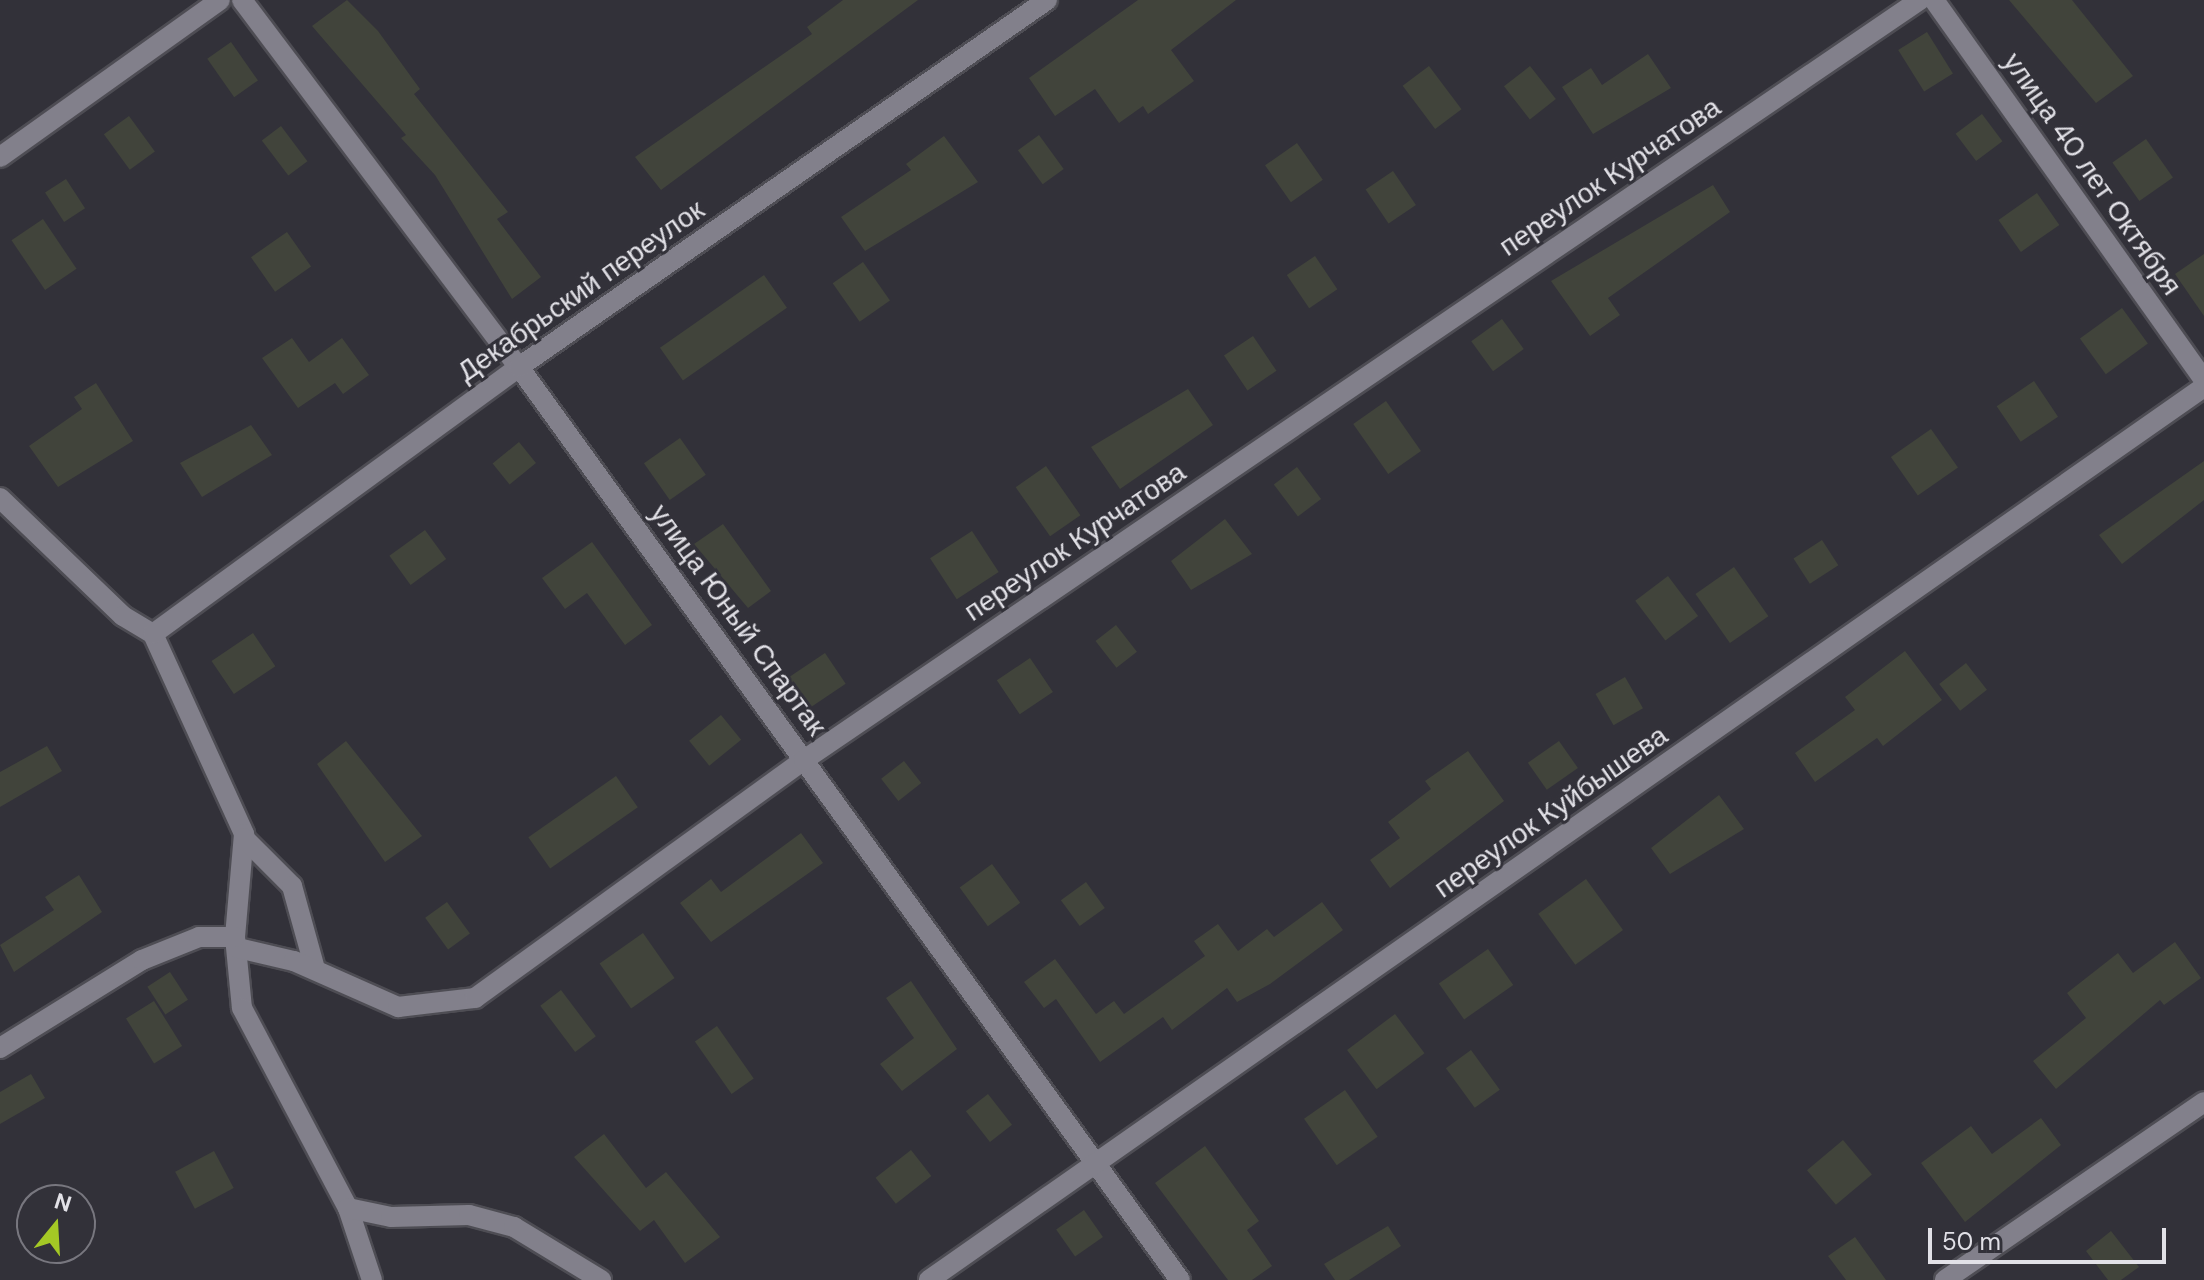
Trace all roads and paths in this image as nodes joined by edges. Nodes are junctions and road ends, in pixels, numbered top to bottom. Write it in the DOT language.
graph roads {
  1 [pos="220,0"];
  2 [pos="242,0"];
  3 [pos="1047,0"];
  4 [pos="1920,0"];
  5 [pos="1934,0"];
  6 [pos="0,157"];
  7 [pos="519,367"];
  8 [pos="2204,380"];
  9 [pos="2204,387"];
  10 [pos="0,498"];
  11 [pos="153,634"];
  12 [pos="804,760"];
  13 [pos="244,838"];
  14 [pos="236,942"];
  15 [pos="315,969"];
  16 [pos="0,1048"];
  17 [pos="2204,1102"];
  18 [pos="1096,1165"];
  19 [pos="348,1208"];
  20 [pos="372,1280"];
  21 [pos="601,1280"];
  22 [pos="929,1280"];
  23 [pos="1180,1280"];
  24 [pos="1945,1280"];
  1 -- 6 [label="street"];
  2 -- 7 [label="street, улица Юный Спартак"];
  3 -- 7 [label="street, Декабрьский переулок"];
  4 -- 12 [label="street, переулок Курчатова"];
  5 -- 8 [label="street, улица 40 лет Октября"];
  7 -- 11 [label="street, Декабрьский переулок"];
  7 -- 12 [label="street, улица Юный Спартак"];
  9 -- 18 [label="street, переулок Куйбышева"];
  10 -- 11 [label="street"];
  11 -- 13 [label="street"];
  12 -- 15 [label="street, переулок Курчатова"];
  12 -- 18 [label="street, улица Юный Спартак"];
  13 -- 14 [label="street"];
  13 -- 15 [label="street"];
  14 -- 15 [label="street, переулок Курчатова"];
  14 -- 16 [label="street, переулок Курчатова"];
  14 -- 19 [label="street"];
  17 -- 24 [label="street"];
  18 -- 22 [label="street, переулок Куйбышева"];
  18 -- 23 [label="street, улица Юный Спартак"];
  19 -- 20 [label="street"];
  19 -- 21 [label="street"];
}
